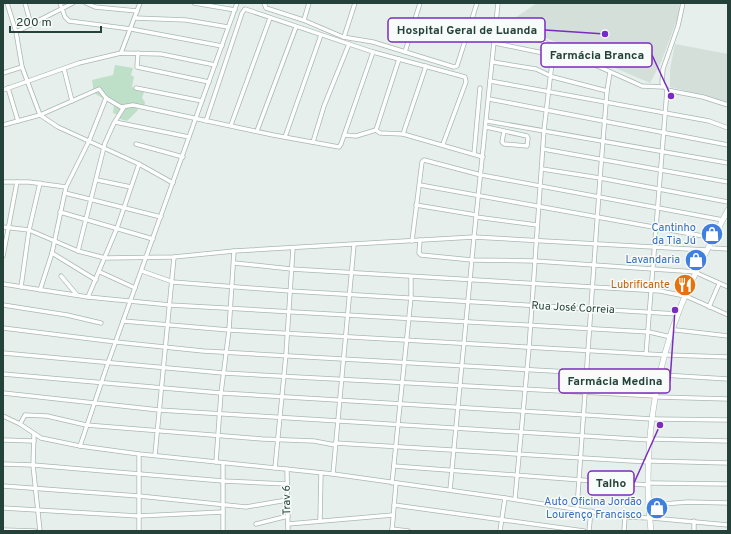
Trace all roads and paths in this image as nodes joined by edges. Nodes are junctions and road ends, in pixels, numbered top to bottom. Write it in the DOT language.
graph roads {
  1 [pos="7,3"];
  2 [pos="26,3"];
  3 [pos="60,3"];
  4 [pos="73,3"];
  5 [pos="86,3"];
  6 [pos="140,3"];
  7 [pos="194,3"];
  8 [pos="237,3"];
  9 [pos="264,3"];
  10 [pos="309,3"];
  11 [pos="355,3"];
  12 [pos="420,3"];
  13 [pos="477,3"];
  14 [pos="498,3"];
  15 [pos="683,3"];
  16 [pos="62,9"];
  17 [pos="235,10"];
  18 [pos="137,11"];
  19 [pos="135,18"];
  20 [pos="270,18"];
  21 [pos="304,20"];
  22 [pos="497,21"];
  23 [pos="31,26"];
  24 [pos="228,27"];
  25 [pos="296,27"];
  26 [pos="132,29"];
  27 [pos="16,32"];
  28 [pos="321,35"];
  29 [pos="344,37"];
  30 [pos="494,43"];
  31 [pos="349,44"];
  32 [pos="222,46"];
  33 [pos="554,46"];
  34 [pos="373,52"];
  35 [pos="404,52"];
  36 [pos="121,53"];
  37 [pos="138,54"];
  38 [pos="552,55"];
  39 [pos="399,59"];
  40 [pos="493,62"];
  41 [pos="215,65"];
  42 [pos="426,66"];
  43 [pos="22,67"];
  44 [pos="64,69"];
  45 [pos="3,72"];
  46 [pos="610,72"];
  47 [pos="550,76"];
  48 [pos="490,80"];
  49 [pos="29,82"];
  50 [pos="209,82"];
  51 [pos="8,88"];
  52 [pos="136,88"];
  53 [pos="480,88"];
  54 [pos="665,88"];
  55 [pos="3,90"];
  56 [pos="548,91"];
  57 [pos="607,91"];
  58 [pos="106,98"];
  59 [pos="489,99"];
  60 [pos="72,101"];
  61 [pos="202,101"];
  62 [pos="606,103"];
  63 [pos="728,105"];
  64 [pos="124,107"];
  65 [pos="546,110"];
  66 [pos="665,113"];
  67 [pos="40,115"];
  68 [pos="196,119"];
  69 [pos="605,120"];
  70 [pos="18,121"];
  71 [pos="206,121"];
  72 [pos="487,121"];
  73 [pos="115,122"];
  74 [pos="3,125"];
  75 [pos="231,125"];
  76 [pos="486,127"];
  77 [pos="728,128"];
  78 [pos="376,130"];
  79 [pos="544,130"];
  80 [pos="257,131"];
  81 [pos="504,131"];
  82 [pos="663,131"];
  83 [pos="403,134"];
  84 [pos="345,135"];
  85 [pos="285,137"];
  86 [pos="190,138"];
  87 [pos="603,140"];
  88 [pos="89,141"];
  89 [pos="313,142"];
  90 [pos="136,144"];
  91 [pos="443,144"];
  92 [pos="728,145"];
  93 [pos="104,149"];
  94 [pos="543,149"];
  95 [pos="662,150"];
  96 [pos="474,154"];
  97 [pos="183,157"];
  98 [pos="483,157"];
  99 [pos="602,158"];
  100 [pos="728,162"];
  101 [pos="139,164"];
  102 [pos="542,169"];
  103 [pos="661,171"];
  104 [pos="482,175"];
  105 [pos="600,178"];
  106 [pos="97,180"];
  107 [pos="3,182"];
  108 [pos="17,182"];
  109 [pos="728,182"];
  110 [pos="40,183"];
  111 [pos="173,183"];
  112 [pos="420,184"];
  113 [pos="541,186"];
  114 [pos="66,187"];
  115 [pos="131,187"];
  116 [pos="660,190"];
  117 [pos="65,193"];
  118 [pos="479,197"];
  119 [pos="599,198"];
  120 [pos="92,200"];
  121 [pos="728,202"];
  122 [pos="416,205"];
  123 [pos="540,206"];
  124 [pos="125,208"];
  125 [pos="658,209"];
  126 [pos="728,210"];
  127 [pos="60,212"];
  128 [pos="728,215"];
  129 [pos="476,216"];
  130 [pos="161,217"];
  131 [pos="597,218"];
  132 [pos="87,219"];
  133 [pos="723,220"];
  134 [pos="537,225"];
  135 [pos="5,227"];
  136 [pos="656,227"];
  137 [pos="117,228"];
  138 [pos="29,230"];
  139 [pos="474,237"];
  140 [pos="153,238"];
  141 [pos="714,238"];
  142 [pos="54,240"];
  143 [pos="420,240"];
  144 [pos="536,240"];
  145 [pos="412,241"];
  146 [pos="595,243"];
  147 [pos="354,245"];
  148 [pos="654,246"];
  149 [pos="293,248"];
  150 [pos="710,249"];
  151 [pos="728,249"];
  152 [pos="78,250"];
  153 [pos="234,251"];
  154 [pos="52,253"];
  155 [pos="3,256"];
  156 [pos="174,257"];
  157 [pos="105,258"];
  158 [pos="146,258"];
  159 [pos="472,260"];
  160 [pos="535,261"];
  161 [pos="234,263"];
  162 [pos="594,266"];
  163 [pos="291,269"];
  164 [pos="653,269"];
  165 [pos="142,271"];
  166 [pos="100,272"];
  167 [pos="352,273"];
  168 [pos="698,273"];
  169 [pos="61,276"];
  170 [pos="411,277"];
  171 [pos="470,279"];
  172 [pos="96,280"];
  173 [pos="173,282"];
  174 [pos="534,283"];
  175 [pos="3,284"];
  176 [pos="719,284"];
  177 [pos="232,286"];
  178 [pos="21,287"];
  179 [pos="728,287"];
  180 [pos="135,288"];
  181 [pos="592,288"];
  182 [pos="40,290"];
  183 [pos="652,290"];
  184 [pos="290,291"];
  185 [pos="349,294"];
  186 [pos="77,295"];
  187 [pos="88,297"];
  188 [pos="411,297"];
  189 [pos="687,297"];
  190 [pos="130,301"];
  191 [pos="468,301"];
  192 [pos="3,305"];
  193 [pos="170,305"];
  194 [pos="531,305"];
  195 [pos="709,307"];
  196 [pos="230,309"];
  197 [pos="590,309"];
  198 [pos="288,312"];
  199 [pos="650,312"];
  200 [pos="678,314"];
  201 [pos="347,315"];
  202 [pos="728,315"];
  203 [pos="409,319"];
  204 [pos="123,321"];
  205 [pos="101,323"];
  206 [pos="466,323"];
  207 [pos="169,325"];
  208 [pos="530,325"];
  209 [pos="3,328"];
  210 [pos="589,329"];
  211 [pos="229,330"];
  212 [pos="676,330"];
  213 [pos="649,332"];
  214 [pos="287,333"];
  215 [pos="345,335"];
  216 [pos="728,336"];
  217 [pos="671,337"];
  218 [pos="405,340"];
  219 [pos="116,342"];
  220 [pos="464,344"];
  221 [pos="166,346"];
  222 [pos="529,348"];
  223 [pos="588,351"];
  224 [pos="226,352"];
  225 [pos="3,353"];
  226 [pos="286,354"];
  227 [pos="646,354"];
  228 [pos="666,355"];
  229 [pos="728,357"];
  230 [pos="343,358"];
  231 [pos="404,361"];
  232 [pos="108,363"];
  233 [pos="462,364"];
  234 [pos="163,368"];
  235 [pos="526,369"];
  236 [pos="587,372"];
  237 [pos="223,373"];
  238 [pos="3,374"];
  239 [pos="284,376"];
  240 [pos="661,376"];
  241 [pos="341,379"];
  242 [pos="728,379"];
  243 [pos="401,382"];
  244 [pos="100,384"];
  245 [pos="460,386"];
  246 [pos="162,388"];
  247 [pos="525,390"];
  248 [pos="3,393"];
  249 [pos="221,393"];
  250 [pos="586,394"];
  251 [pos="282,396"];
  252 [pos="657,397"];
  253 [pos="340,399"];
  254 [pos="728,399"];
  255 [pos="94,403"];
  256 [pos="400,404"];
  257 [pos="458,408"];
  258 [pos="159,410"];
  259 [pos="523,410"];
  260 [pos="219,413"];
  261 [pos="583,414"];
  262 [pos="3,416"];
  263 [pos="279,419"];
  264 [pos="653,419"];
  265 [pos="728,420"];
  266 [pos="337,421"];
  267 [pos="20,424"];
  268 [pos="398,424"];
  269 [pos="86,425"];
  270 [pos="457,428"];
  271 [pos="157,431"];
  272 [pos="521,433"];
  273 [pos="34,434"];
  274 [pos="218,435"];
  275 [pos="582,436"];
  276 [pos="3,440"];
  277 [pos="277,440"];
  278 [pos="651,440"];
  279 [pos="34,441"];
  280 [pos="728,441"];
  281 [pos="335,444"];
  282 [pos="80,446"];
  283 [pos="397,446"];
  284 [pos="455,451"];
  285 [pos="139,454"];
  286 [pos="519,454"];
  287 [pos="155,455"];
  288 [pos="580,458"];
  289 [pos="650,461"];
  290 [pos="216,462"];
  291 [pos="223,463"];
  292 [pos="728,463"];
  293 [pos="3,464"];
  294 [pos="33,465"];
  295 [pos="394,466"];
  296 [pos="275,468"];
  297 [pos="287,469"];
  298 [pos="453,472"];
  299 [pos="139,473"];
  300 [pos="321,473"];
  301 [pos="333,474"];
  302 [pos="517,476"];
  303 [pos="580,479"];
  304 [pos="223,481"];
  305 [pos="394,483"];
  306 [pos="287,484"];
  307 [pos="650,484"];
  308 [pos="728,484"];
  309 [pos="3,486"];
  310 [pos="35,488"];
  311 [pos="450,490"];
  312 [pos="139,496"];
  313 [pos="505,498"];
  314 [pos="515,499"];
  315 [pos="287,500"];
  316 [pos="728,503"];
  317 [pos="223,505"];
  318 [pos="651,505"];
  319 [pos="394,506"];
  320 [pos="3,508"];
  321 [pos="577,508"];
  322 [pos="37,509"];
  323 [pos="591,511"];
  324 [pos="223,512"];
  325 [pos="393,515"];
  326 [pos="138,516"];
  327 [pos="288,516"];
  328 [pos="625,517"];
  329 [pos="651,518"];
  330 [pos="501,520"];
  331 [pos="320,521"];
  332 [pos="694,521"];
  333 [pos="256,524"];
  334 [pos="288,524"];
  335 [pos="728,525"];
  336 [pos="3,530"];
  337 [pos="392,530"];
  338 [pos="35,531"];
  339 [pos="40,531"];
  340 [pos="139,531"];
  341 [pos="223,531"];
  342 [pos="288,531"];
  343 [pos="408,531"];
  344 [pos="500,531"];
  345 [pos="584,531"];
  346 [pos="589,531"];
  347 [pos="624,531"];
  348 [pos="652,531"];
  349 [pos="694,531"];
  1 -- 27 [label="street"];
  2 -- 23 [label="street"];
  3 -- 16 [label="street"];
  4 -- 16 [label="street"];
  5 -- 18 [label="street"];
  6 -- 18 [label="street"];
  7 -- 17 [label="street"];
  8 -- 17 [label="street"];
  9 -- 21 [label="street"];
  10 -- 21 [label="street"];
  11 -- 29 [label="street"];
  12 -- 35 [label="street"];
  13 -- 35 [label="street"];
  14 -- 22 [label="street"];
  15 -- 54 [label="street"];
  16 -- 23 [label="street"];
  16 -- 26 [label="street"];
  17 -- 24 [label="street"];
  18 -- 19 [label="street"];
  19 -- 24 [label="street"];
  19 -- 26 [label="street"];
  20 -- 25 [label="street"];
  20 -- 71 [label="street"];
  20 -- 75 [label="street"];
  21 -- 29 [label="street"];
  22 -- 30 [label="street"];
  22 -- 33 [label="street"];
  23 -- 27 [label="street"];
  24 -- 32 [label="street"];
  25 -- 28 [label="street"];
  25 -- 80 [label="street"];
  26 -- 32 [label="street"];
  26 -- 36 [label="street"];
  27 -- 43 [label="street"];
  28 -- 31 [label="street"];
  28 -- 85 [label="street"];
  29 -- 35 [label="street"];
  30 -- 38 [label="street"];
  30 -- 40 [label="street"];
  31 -- 34 [label="street"];
  31 -- 89 [label="street"];
  32 -- 41 [label="street"];
  33 -- 38 [label="street"];
  33 -- 46 [label="street"];
  34 -- 39 [label="street"];
  34 -- 84 [label="street"];
  36 -- 37 [label="street"];
  36 -- 44 [label="street"];
  37 -- 41 [label="street"];
  37 -- 50 [label="street"];
  38 -- 47 [label="street"];
  39 -- 42 [label="street"];
  39 -- 78 [label="street"];
  40 -- 47 [label="street"];
  40 -- 48 [label="street"];
  41 -- 50 [label="street"];
  42 -- 83 [label="street"];
  42 -- 91 [label="street"];
  43 -- 45 [label="street"];
  43 -- 49 [label="street"];
  44 -- 49 [label="street"];
  44 -- 60 [label="street"];
  46 -- 54 [label="street"];
  46 -- 57 [label="street"];
  47 -- 56 [label="street"];
  47 -- 57 [label="street"];
  48 -- 56 [label="street"];
  48 -- 59 [label="street"];
  49 -- 51 [label="street"];
  49 -- 67 [label="street"];
  50 -- 61 [label="street"];
  51 -- 55 [label="street"];
  51 -- 70 [label="street"];
  52 -- 61 [label="street"];
  53 -- 96 [label="street"];
  54 -- 63 [label="street"];
  54 -- 66 [label="street"];
  56 -- 62 [label="street"];
  56 -- 65 [label="street"];
  57 -- 62 [label="street"];
  58 -- 60 [label="street"];
  58 -- 64 [label="street"];
  58 -- 88 [label="street"];
  59 -- 65 [label="street"];
  59 -- 72 [label="street"];
  60 -- 67 [label="street"];
  61 -- 68 [label="street"];
  62 -- 66 [label="street"];
  62 -- 69 [label="street"];
  64 -- 68 [label="street"];
  64 -- 73 [label="street"];
  65 -- 69 [label="street"];
  65 -- 79 [label="street"];
  66 -- 77 [label="street"];
  66 -- 82 [label="street"];
  67 -- 70 [label="street"];
  67 -- 88 [label="street"];
  68 -- 71 [label="street"];
  68 -- 86 [label="street"];
  69 -- 82 [label="street"];
  69 -- 87 [label="street"];
  70 -- 74 [label="street"];
  71 -- 75 [label="street"];
  72 -- 76 [label="street"];
  72 -- 79 [label="street"];
  73 -- 86 [label="street"];
  73 -- 93 [label="street"];
  75 -- 80 [label="street"];
  76 -- 81 [label="street"];
  76 -- 98 [label="street"];
  78 -- 83 [label="street"];
  78 -- 84 [label="street"];
  79 -- 87 [label="street"];
  79 -- 94 [label="street"];
  80 -- 85 [label="street"];
  81 -- 81 [label="street"];
  82 -- 92 [label="street"];
  82 -- 95 [label="street"];
  83 -- 91 [label="street"];
  84 -- 89 [label="street"];
  85 -- 89 [label="street"];
  86 -- 97 [label="street"];
  87 -- 95 [label="street"];
  87 -- 99 [label="street"];
  88 -- 93 [label="street"];
  88 -- 114 [label="street"];
  90 -- 97 [label="street"];
  91 -- 96 [label="street"];
  93 -- 101 [label="street"];
  93 -- 106 [label="street"];
  94 -- 99 [label="street"];
  94 -- 102 [label="street"];
  95 -- 100 [label="street"];
  95 -- 103 [label="street"];
  96 -- 98 [label="street"];
  97 -- 111 [label="street"];
  98 -- 104 [label="street"];
  99 -- 103 [label="street"];
  99 -- 105 [label="street"];
  101 -- 111 [label="street"];
  101 -- 115 [label="street"];
  102 -- 105 [label="street"];
  102 -- 113 [label="street"];
  103 -- 109 [label="street"];
  103 -- 116 [label="street"];
  104 -- 112 [label="street"];
  104 -- 113 [label="street"];
  104 -- 118 [label="street"];
  105 -- 116 [label="street"];
  105 -- 119 [label="street"];
  106 -- 115 [label="street"];
  106 -- 120 [label="street"];
  107 -- 108 [label="street"];
  108 -- 110 [label="street"];
  108 -- 135 [label="street"];
  110 -- 114 [label="street"];
  110 -- 138 [label="street"];
  111 -- 130 [label="street"];
  112 -- 118 [label="street"];
  112 -- 122 [label="street"];
  113 -- 119 [label="street"];
  113 -- 123 [label="street"];
  114 -- 117 [label="street"];
  115 -- 124 [label="street"];
  116 -- 121 [label="street"];
  116 -- 125 [label="street"];
  117 -- 120 [label="street"];
  117 -- 127 [label="street"];
  118 -- 123 [label="street"];
  118 -- 129 [label="street"];
  119 -- 125 [label="street"];
  119 -- 131 [label="street"];
  120 -- 124 [label="street"];
  120 -- 132 [label="street"];
  122 -- 129 [label="street"];
  122 -- 145 [label="street"];
  123 -- 131 [label="street"];
  123 -- 134 [label="street"];
  124 -- 130 [label="street"];
  124 -- 137 [label="street"];
  125 -- 133 [label="street"];
  125 -- 136 [label="street"];
  126 -- 133 [label="main road"];
  127 -- 132 [label="street"];
  127 -- 142 [label="street"];
  128 -- 150 [label="main road"];
  129 -- 134 [label="street"];
  129 -- 139 [label="street"];
  130 -- 140 [label="street"];
  131 -- 136 [label="street"];
  131 -- 146 [label="street"];
  132 -- 137 [label="street"];
  132 -- 152 [label="street"];
  133 -- 141 [label="main road"];
  134 -- 144 [label="street"];
  135 -- 138 [label="street"];
  135 -- 155 [label="street"];
  136 -- 141 [label="street"];
  136 -- 148 [label="street"];
  137 -- 140 [label="street"];
  137 -- 157 [label="street"];
  138 -- 142 [label="street"];
  138 -- 178 [label="street"];
  139 -- 143 [label="street"];
  139 -- 144 [label="street"];
  139 -- 159 [label="street"];
  140 -- 158 [label="street"];
  141 -- 150 [label="main road"];
  142 -- 152 [label="street"];
  142 -- 154 [label="street"];
  143 -- 145 [label="street"];
  143 -- 159 [label="street"];
  144 -- 146 [label="street"];
  144 -- 160 [label="street"];
  145 -- 147 [label="street"];
  146 -- 148 [label="street"];
  146 -- 162 [label="street"];
  147 -- 149 [label="street"];
  147 -- 167 [label="street"];
  148 -- 150 [label="street"];
  148 -- 164 [label="street"];
  149 -- 153 [label="street"];
  149 -- 163 [label="street"];
  150 -- 151 [label="street"];
  150 -- 168 [label="main road"];
  152 -- 157 [label="street"];
  153 -- 156 [label="street"];
  153 -- 161 [label="street"];
  154 -- 172 [label="street"];
  154 -- 182 [label="street"];
  156 -- 158 [label="street"];
  156 -- 173 [label="street"];
  157 -- 158 [label="street"];
  157 -- 166 [label="street"];
  158 -- 165 [label="street"];
  159 -- 160 [label="street"];
  159 -- 171 [label="street"];
  160 -- 162 [label="street"];
  160 -- 174 [label="street"];
  161 -- 163 [label="street"];
  161 -- 177 [label="street"];
  162 -- 164 [label="street"];
  162 -- 181 [label="street"];
  163 -- 167 [label="street"];
  163 -- 184 [label="street"];
  164 -- 168 [label="street"];
  164 -- 183 [label="street"];
  165 -- 173 [label="street, Rua José Correia"];
  165 -- 180 [label="street"];
  166 -- 172 [label="street"];
  166 -- 180 [label="street"];
  167 -- 170 [label="street"];
  167 -- 185 [label="street"];
  168 -- 176 [label="street"];
  168 -- 189 [label="main road"];
  169 -- 186 [label="street"];
  170 -- 171 [label="street"];
  170 -- 188 [label="street"];
  171 -- 174 [label="street"];
  171 -- 191 [label="street"];
  172 -- 187 [label="street"];
  173 -- 177 [label="street, Rua José Correia"];
  173 -- 193 [label="street"];
  174 -- 181 [label="street"];
  174 -- 194 [label="street"];
  175 -- 178 [label="street"];
  176 -- 179 [label="street"];
  176 -- 195 [label="street"];
  177 -- 184 [label="street, Rua José Correia"];
  177 -- 196 [label="street"];
  178 -- 182 [label="street"];
  180 -- 190 [label="street"];
  181 -- 183 [label="street"];
  181 -- 197 [label="street"];
  182 -- 186 [label="street"];
  183 -- 189 [label="street"];
  183 -- 199 [label="street"];
  184 -- 185 [label="street, Rua José Correia"];
  184 -- 198 [label="street"];
  185 -- 188 [label="street, Rua José Correia"];
  185 -- 201 [label="street"];
  186 -- 187 [label="street"];
  187 -- 190 [label="street"];
  188 -- 191 [label="street, Rua José Correia"];
  188 -- 203 [label="street"];
  189 -- 195 [label="street"];
  189 -- 200 [label="main road"];
  189 -- 212 [label="main road"];
  190 -- 193 [label="street"];
  190 -- 204 [label="street"];
  191 -- 194 [label="street, Rua José Correia"];
  191 -- 206 [label="street"];
  192 -- 205 [label="street"];
  193 -- 196 [label="street"];
  193 -- 207 [label="street"];
  194 -- 197 [label="street, Rua José Correia"];
  194 -- 208 [label="street"];
  195 -- 202 [label="street"];
  196 -- 198 [label="street"];
  196 -- 211 [label="street"];
  197 -- 199 [label="street, Rua José Correia"];
  197 -- 210 [label="street"];
  198 -- 201 [label="street"];
  198 -- 214 [label="street"];
  199 -- 200 [label="street, Rua José Correia"];
  199 -- 213 [label="street"];
  200 -- 217 [label="main road"];
  201 -- 203 [label="street"];
  201 -- 215 [label="street"];
  203 -- 206 [label="street"];
  203 -- 218 [label="street"];
  204 -- 207 [label="street"];
  204 -- 219 [label="street"];
  206 -- 208 [label="street"];
  206 -- 220 [label="street"];
  207 -- 211 [label="street"];
  207 -- 221 [label="street"];
  208 -- 210 [label="street"];
  208 -- 222 [label="street"];
  209 -- 219 [label="street"];
  210 -- 213 [label="street"];
  210 -- 223 [label="street"];
  211 -- 214 [label="street"];
  211 -- 224 [label="street"];
  212 -- 216 [label="street"];
  212 -- 228 [label="main road"];
  213 -- 217 [label="street"];
  213 -- 227 [label="street"];
  214 -- 215 [label="street"];
  214 -- 226 [label="street"];
  215 -- 218 [label="street"];
  215 -- 230 [label="street"];
  217 -- 228 [label="main road"];
  218 -- 220 [label="street"];
  218 -- 231 [label="street"];
  219 -- 221 [label="street"];
  219 -- 232 [label="street"];
  220 -- 222 [label="street"];
  220 -- 233 [label="street"];
  221 -- 224 [label="street"];
  221 -- 234 [label="street"];
  222 -- 223 [label="street"];
  222 -- 235 [label="street"];
  223 -- 227 [label="street"];
  223 -- 236 [label="street"];
  224 -- 226 [label="street"];
  224 -- 237 [label="street"];
  225 -- 232 [label="street"];
  226 -- 230 [label="street"];
  226 -- 239 [label="street"];
  227 -- 228 [label="street"];
  228 -- 229 [label="street"];
  228 -- 240 [label="main road"];
  230 -- 231 [label="street"];
  230 -- 241 [label="street"];
  231 -- 233 [label="street"];
  231 -- 243 [label="street"];
  232 -- 234 [label="street"];
  232 -- 244 [label="street"];
  233 -- 235 [label="street"];
  233 -- 245 [label="street"];
  234 -- 237 [label="street"];
  234 -- 246 [label="street"];
  235 -- 236 [label="street"];
  235 -- 247 [label="street"];
  236 -- 240 [label="street"];
  236 -- 250 [label="street"];
  237 -- 239 [label="street"];
  237 -- 249 [label="street"];
  238 -- 244 [label="street"];
  239 -- 241 [label="street"];
  239 -- 251 [label="street"];
  240 -- 242 [label="street"];
  240 -- 252 [label="main road"];
  241 -- 243 [label="street"];
  241 -- 253 [label="street"];
  243 -- 245 [label="street"];
  243 -- 256 [label="street"];
  244 -- 246 [label="street"];
  244 -- 255 [label="street"];
  245 -- 247 [label="street"];
  245 -- 257 [label="street"];
  246 -- 249 [label="street"];
  246 -- 258 [label="street"];
  247 -- 250 [label="street"];
  247 -- 259 [label="street"];
  248 -- 255 [label="street"];
  249 -- 251 [label="street"];
  249 -- 260 [label="street"];
  250 -- 252 [label="street"];
  250 -- 261 [label="street"];
  251 -- 253 [label="street"];
  251 -- 263 [label="street"];
  252 -- 254 [label="street"];
  252 -- 264 [label="main road"];
  253 -- 256 [label="street"];
  253 -- 266 [label="street"];
  255 -- 258 [label="street"];
  255 -- 269 [label="street"];
  256 -- 257 [label="street"];
  256 -- 268 [label="street"];
  257 -- 259 [label="street"];
  257 -- 270 [label="street"];
  258 -- 260 [label="street"];
  258 -- 271 [label="street"];
  259 -- 261 [label="street"];
  259 -- 272 [label="street"];
  260 -- 263 [label="street"];
  260 -- 274 [label="street"];
  261 -- 264 [label="street"];
  261 -- 275 [label="street"];
  262 -- 267 [label="street"];
  263 -- 266 [label="street"];
  263 -- 277 [label="street"];
  264 -- 265 [label="street"];
  264 -- 278 [label="main road"];
  266 -- 268 [label="street"];
  266 -- 281 [label="street"];
  267 -- 269 [label="street"];
  267 -- 273 [label="street"];
  268 -- 270 [label="street"];
  268 -- 283 [label="street"];
  269 -- 271 [label="street"];
  269 -- 282 [label="street"];
  270 -- 272 [label="street"];
  270 -- 284 [label="street"];
  271 -- 274 [label="street"];
  271 -- 287 [label="street"];
  272 -- 275 [label="street"];
  272 -- 286 [label="street"];
  273 -- 279 [label="street"];
  273 -- 282 [label="street"];
  274 -- 277 [label="street"];
  274 -- 290 [label="street"];
  275 -- 278 [label="street"];
  275 -- 288 [label="street"];
  276 -- 279 [label="street"];
  277 -- 281 [label="street"];
  277 -- 296 [label="street"];
  278 -- 280 [label="street"];
  278 -- 289 [label="main road"];
  279 -- 294 [label="street"];
  281 -- 283 [label="street"];
  281 -- 301 [label="street"];
  282 -- 285 [label="street"];
  283 -- 284 [label="street"];
  283 -- 295 [label="street"];
  284 -- 286 [label="street"];
  284 -- 298 [label="street"];
  285 -- 287 [label="street"];
  285 -- 299 [label="street"];
  286 -- 288 [label="street"];
  286 -- 302 [label="street"];
  287 -- 290 [label="street"];
  288 -- 289 [label="street"];
  288 -- 303 [label="street"];
  289 -- 292 [label="street"];
  289 -- 307 [label="main road"];
  290 -- 291 [label="street"];
  291 -- 296 [label="street"];
  291 -- 304 [label="street"];
  293 -- 294 [label="street"];
  294 -- 299 [label="street"];
  294 -- 310 [label="street"];
  295 -- 298 [label="street"];
  295 -- 305 [label="street"];
  296 -- 297 [label="street"];
  297 -- 300 [label="street"];
  297 -- 306 [label="street, Trav 6"];
  298 -- 302 [label="street"];
  298 -- 311 [label="street"];
  299 -- 304 [label="street"];
  299 -- 312 [label="street"];
  300 -- 301 [label="street"];
  300 -- 331 [label="street"];
  301 -- 305 [label="street"];
  302 -- 303 [label="street"];
  302 -- 314 [label="street"];
  303 -- 307 [label="street"];
  303 -- 321 [label="street"];
  304 -- 306 [label="street"];
  304 -- 317 [label="street"];
  305 -- 311 [label="street"];
  305 -- 319 [label="street"];
  306 -- 315 [label="street, Trav 6"];
  307 -- 308 [label="street"];
  307 -- 318 [label="main road"];
  307 -- 329 [label="main road"];
  309 -- 310 [label="street"];
  310 -- 312 [label="street"];
  310 -- 322 [label="street"];
  311 -- 313 [label="street"];
  312 -- 317 [label="street"];
  312 -- 326 [label="street"];
  313 -- 314 [label="street"];
  313 -- 330 [label="street"];
  314 -- 321 [label="street"];
  315 -- 317 [label="street"];
  315 -- 327 [label="street, Trav 6"];
  316 -- 318 [label="street"];
  317 -- 324 [label="street"];
  318 -- 329 [label="main road"];
  319 -- 325 [label="street"];
  319 -- 330 [label="street"];
  320 -- 322 [label="street"];
  321 -- 323 [label="street"];
  322 -- 326 [label="street"];
  322 -- 339 [label="street"];
  323 -- 328 [label="street"];
  323 -- 346 [label="street"];
  324 -- 326 [label="street"];
  324 -- 341 [label="street"];
  325 -- 331 [label="street"];
  325 -- 337 [label="street"];
  326 -- 340 [label="street"];
  327 -- 333 [label="street"];
  327 -- 334 [label="street, Trav 6"];
  328 -- 329 [label="street"];
  328 -- 347 [label="street"];
  329 -- 332 [label="street"];
  329 -- 348 [label="main road"];
  330 -- 344 [label="street"];
  330 -- 345 [label="street"];
  331 -- 334 [label="street"];
  332 -- 335 [label="street"];
  332 -- 349 [label="street"];
  334 -- 342 [label="street, Trav 6"];
  336 -- 338 [label="street"];
  337 -- 343 [label="street"];
}
